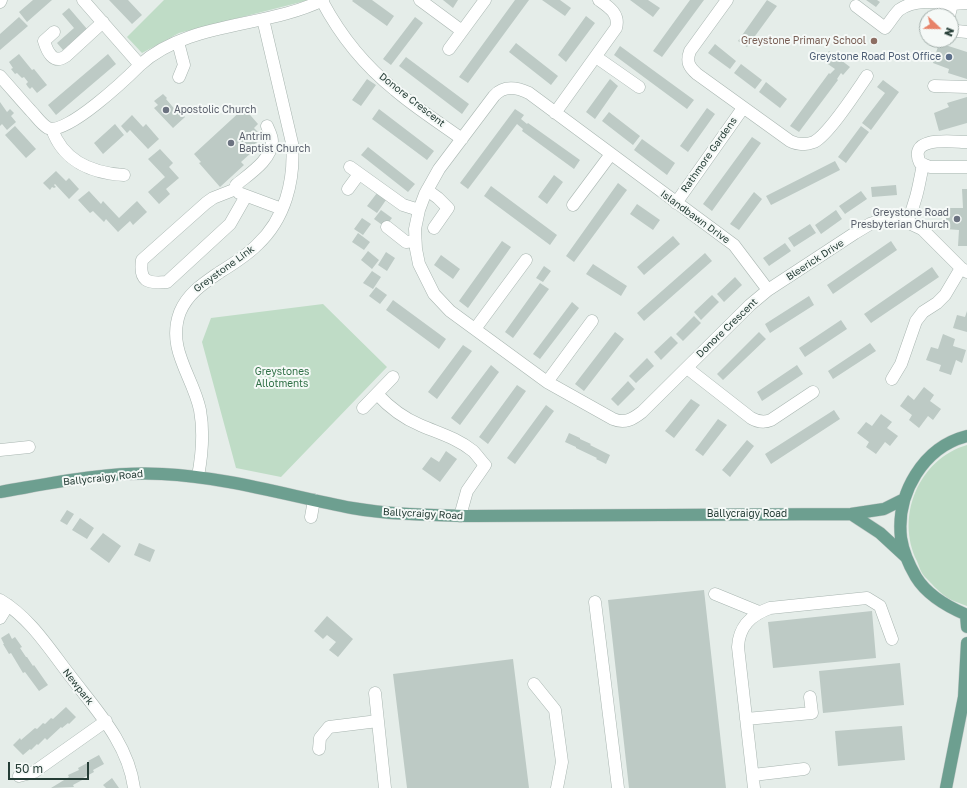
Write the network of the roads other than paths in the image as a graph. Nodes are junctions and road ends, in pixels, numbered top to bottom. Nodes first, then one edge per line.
1 (83, 0) edge
2 (322, 0) edge
3 (420, 0) edge
4 (486, 0) edge
5 (599, 0) edge
6 (727, 0) edge
7 (967, 3) edge
8 (856, 6) dead end
9 (945, 8) edge
10 (952, 8) edge
11 (264, 19) junction
12 (103, 22) junction
13 (462, 31) junction
14 (54, 32) dead end
15 (178, 42) junction
16 (449, 49) dead end
17 (596, 57) junction
18 (140, 65) junction
19 (0, 76) edge
20 (867, 76) dead end
21 (179, 77) dead end
22 (934, 86) dead end
23 (639, 87) dead end
24 (967, 87) edge
25 (529, 93) joint
26 (743, 108) junction
27 (555, 113) junction
28 (267, 126) dead end
29 (52, 129) junction
30 (462, 139) junction
31 (967, 142) edge
32 (611, 154) junction
33 (922, 164) junction
34 (967, 167) edge
35 (124, 176) dead end
36 (236, 189) junction
37 (348, 189) dead end
38 (427, 190) junction
39 (246, 196) junction
40 (676, 203) junction
41 (573, 205) dead end
42 (282, 209) junction
43 (419, 210) junction
44 (907, 222) junction
45 (387, 227) dead end
46 (434, 228) dead end
47 (415, 241) junction
48 (526, 260) dead end
49 (964, 270) edge
50 (768, 290) junction
51 (592, 321) dead end
52 (475, 329) junction
53 (687, 368) junction
54 (393, 378) dead end
55 (892, 379) dead end
56 (547, 382) junction
57 (813, 392) dead end
58 (377, 394) junction
59 (363, 408) dead end
60 (967, 436) edge
61 (29, 447) dead end
62 (0, 450) edge
63 (198, 476) junction
64 (0, 492) edge
65 (904, 499) junction
66 (314, 500) junction
67 (851, 514) junction
68 (460, 516) junction
69 (311, 517) dead end
70 (906, 557) junction
71 (715, 594) dead end
72 (4, 602) edge
73 (595, 602) dead end
74 (759, 612) junction
75 (967, 615) edge
76 (0, 618) edge
77 (967, 627) edge
78 (892, 639) dead end
79 (967, 643) edge
80 (534, 684) dead end
81 (965, 692) edge
82 (375, 693) dead end
83 (810, 696) dead end
84 (746, 719) junction
85 (106, 721) junction
86 (378, 721) junction
87 (319, 748) dead end
88 (804, 769) dead end
89 (753, 775) junction
90 (19, 776) dead end
91 (134, 788) edge
92 (385, 788) edge
93 (557, 788) edge
94 (618, 788) edge
95 (754, 788) edge
96 (946, 788) edge

1 - 12 street
2 - 11 street, Donore Crescent
2 - 30 street, Donore Crescent
3 - 13 street
4 - 13 street
5 - 17 street
6 - 26 street, Rathmore Gardens
7 - 10 street
8 - 9 street
11 - 15 street, Donore Crescent
11 - 42 street, Greystone Link
12 - 14 street
12 - 18 street
13 - 16 street
15 - 18 street, Donore Crescent
15 - 21 street
17 - 23 street
17 - 27 street
18 - 29 street, Donore Crescent
19 - 29 street
20 - 26 street, Rathmore Gardens
22 - 24 street
25 - 27 street, Islandbawn Drive
25 - 30 street, Donore Crescent
26 - 40 street, Rathmore Gardens
27 - 32 street, Islandbawn Drive
28 - 36 street
29 - 35 street
30 - 38 street, Donore Crescent
31 - 33 street
32 - 40 street, Islandbawn Drive
32 - 41 street
33 - 34 street
33 - 44 street
36 - 39 street
36 - 39 street
37 - 43 street
38 - 43 street, Donore Crescent
38 - 46 street
39 - 42 street
40 - 50 street, Islandbawn Drive
42 - 63 street, Greystone Link
43 - 47 street, Donore Crescent
44 - 49 street, Bleerick Drive
44 - 50 street, Bleerick Drive
45 - 47 street
47 - 52 street, Donore Crescent
48 - 52 street
49 - 55 street, Bleerick Drive
50 - 53 street, Donore Crescent
51 - 56 street
52 - 56 street, Donore Crescent
53 - 56 street, Donore Crescent
53 - 57 street
54 - 58 street
58 - 59 street
58 - 68 street
60 - 65 main road
61 - 62 street
63 - 64 main road, Ballycraigy Road
63 - 66 main road, Ballycraigy Road
65 - 67 main road, Ballycraigy Road
65 - 70 main road
66 - 68 main road, Ballycraigy Road
66 - 69 street
67 - 68 main road, Ballycraigy Road
67 - 70 main road
70 - 75 main road
71 - 74 street
72 - 76 street
72 - 85 street, Newpark
73 - 94 street
74 - 78 street
74 - 84 street
75 - 77 main road
79 - 81 main road
80 - 93 street
81 - 96 main road
82 - 86 street
83 - 84 street
84 - 89 street
85 - 90 street
85 - 91 street, Newpark
86 - 87 street
86 - 92 street
88 - 89 street
89 - 95 street

